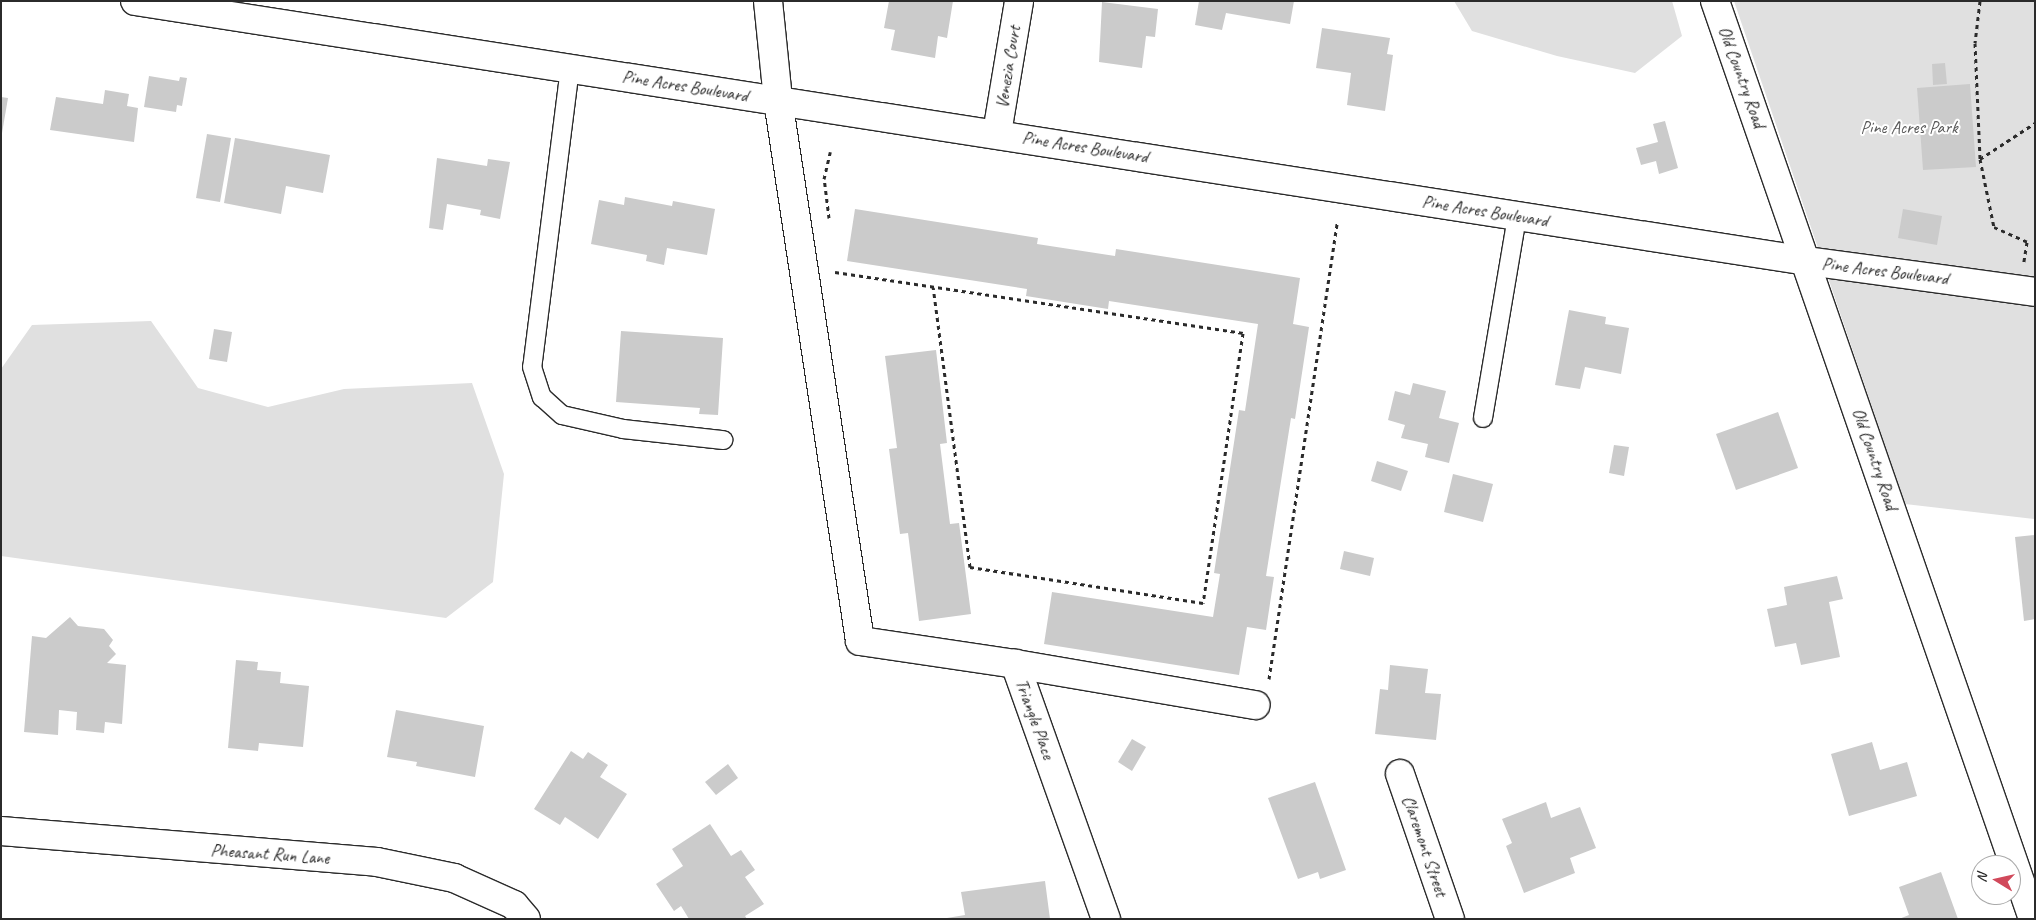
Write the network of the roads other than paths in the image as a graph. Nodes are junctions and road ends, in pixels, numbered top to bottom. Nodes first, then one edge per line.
1 (135, 1) edge
2 (768, 1) edge
3 (1019, 1) edge
4 (1715, 1) edge
5 (249, 10) edge
6 (570, 68) junction
7 (778, 100) junction
8 (997, 133) junction
9 (1517, 216) junction
10 (1807, 261) junction
11 (2035, 292) edge
12 (1483, 418) dead end
13 (723, 440) dead end
14 (1015, 664) junction
15 (1256, 705) dead end
16 (1400, 774) dead end
17 (1, 831) edge
18 (526, 919) edge
19 (1106, 919) edge
20 (1450, 919) edge
21 (2033, 919) edge

1 - 5 street, Pine Acres Boulevard
2 - 7 street
3 - 8 street, Venezia Court
4 - 10 street, Old Country Road
5 - 6 street, Pine Acres Boulevard
6 - 7 street, Pine Acres Boulevard
6 - 13 lane
7 - 8 street, Pine Acres Boulevard
7 - 14 street
8 - 9 street, Pine Acres Boulevard
9 - 10 street, Pine Acres Boulevard
9 - 12 lane
10 - 11 street, Pine Acres Boulevard
10 - 21 street, Old Country Road
14 - 15 street, Triangle Place
14 - 19 street, Triangle Place
16 - 20 street, Claremont Street
17 - 18 street, Pheasant Run Lane

